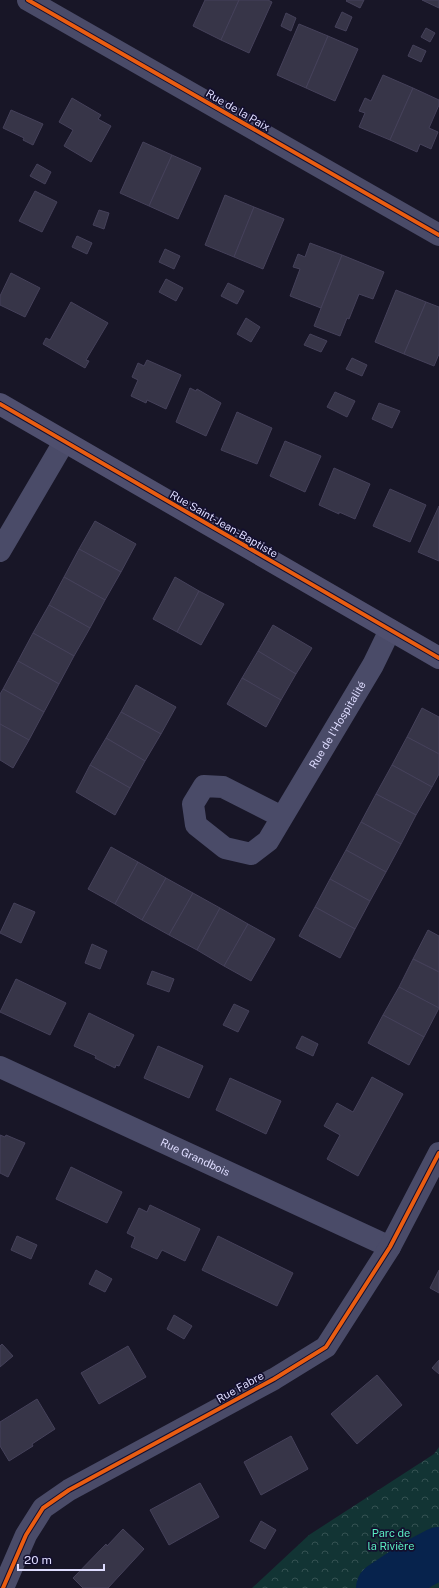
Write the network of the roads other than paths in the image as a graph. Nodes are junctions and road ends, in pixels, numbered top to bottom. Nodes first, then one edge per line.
1 (29, 0) edge
2 (439, 235) edge
3 (0, 404) edge
4 (64, 442) junction
5 (0, 551) edge
6 (390, 630) junction
7 (439, 658) edge
8 (282, 817) dead end
9 (0, 1067) edge
10 (439, 1153) edge
11 (390, 1247) junction
12 (3, 1588) edge

1 - 2 street, Rue de la Paix
3 - 4 street, Rue Saint-Jean-Baptiste
4 - 5 street
4 - 6 street, Rue Saint-Jean-Baptiste
6 - 7 street, Rue Saint-Jean-Baptiste
6 - 8 street, Rue de l'Hospitalité
9 - 11 street, Rue Grandbois
10 - 11 street, Rue Fabre
11 - 12 street, Rue Fabre

